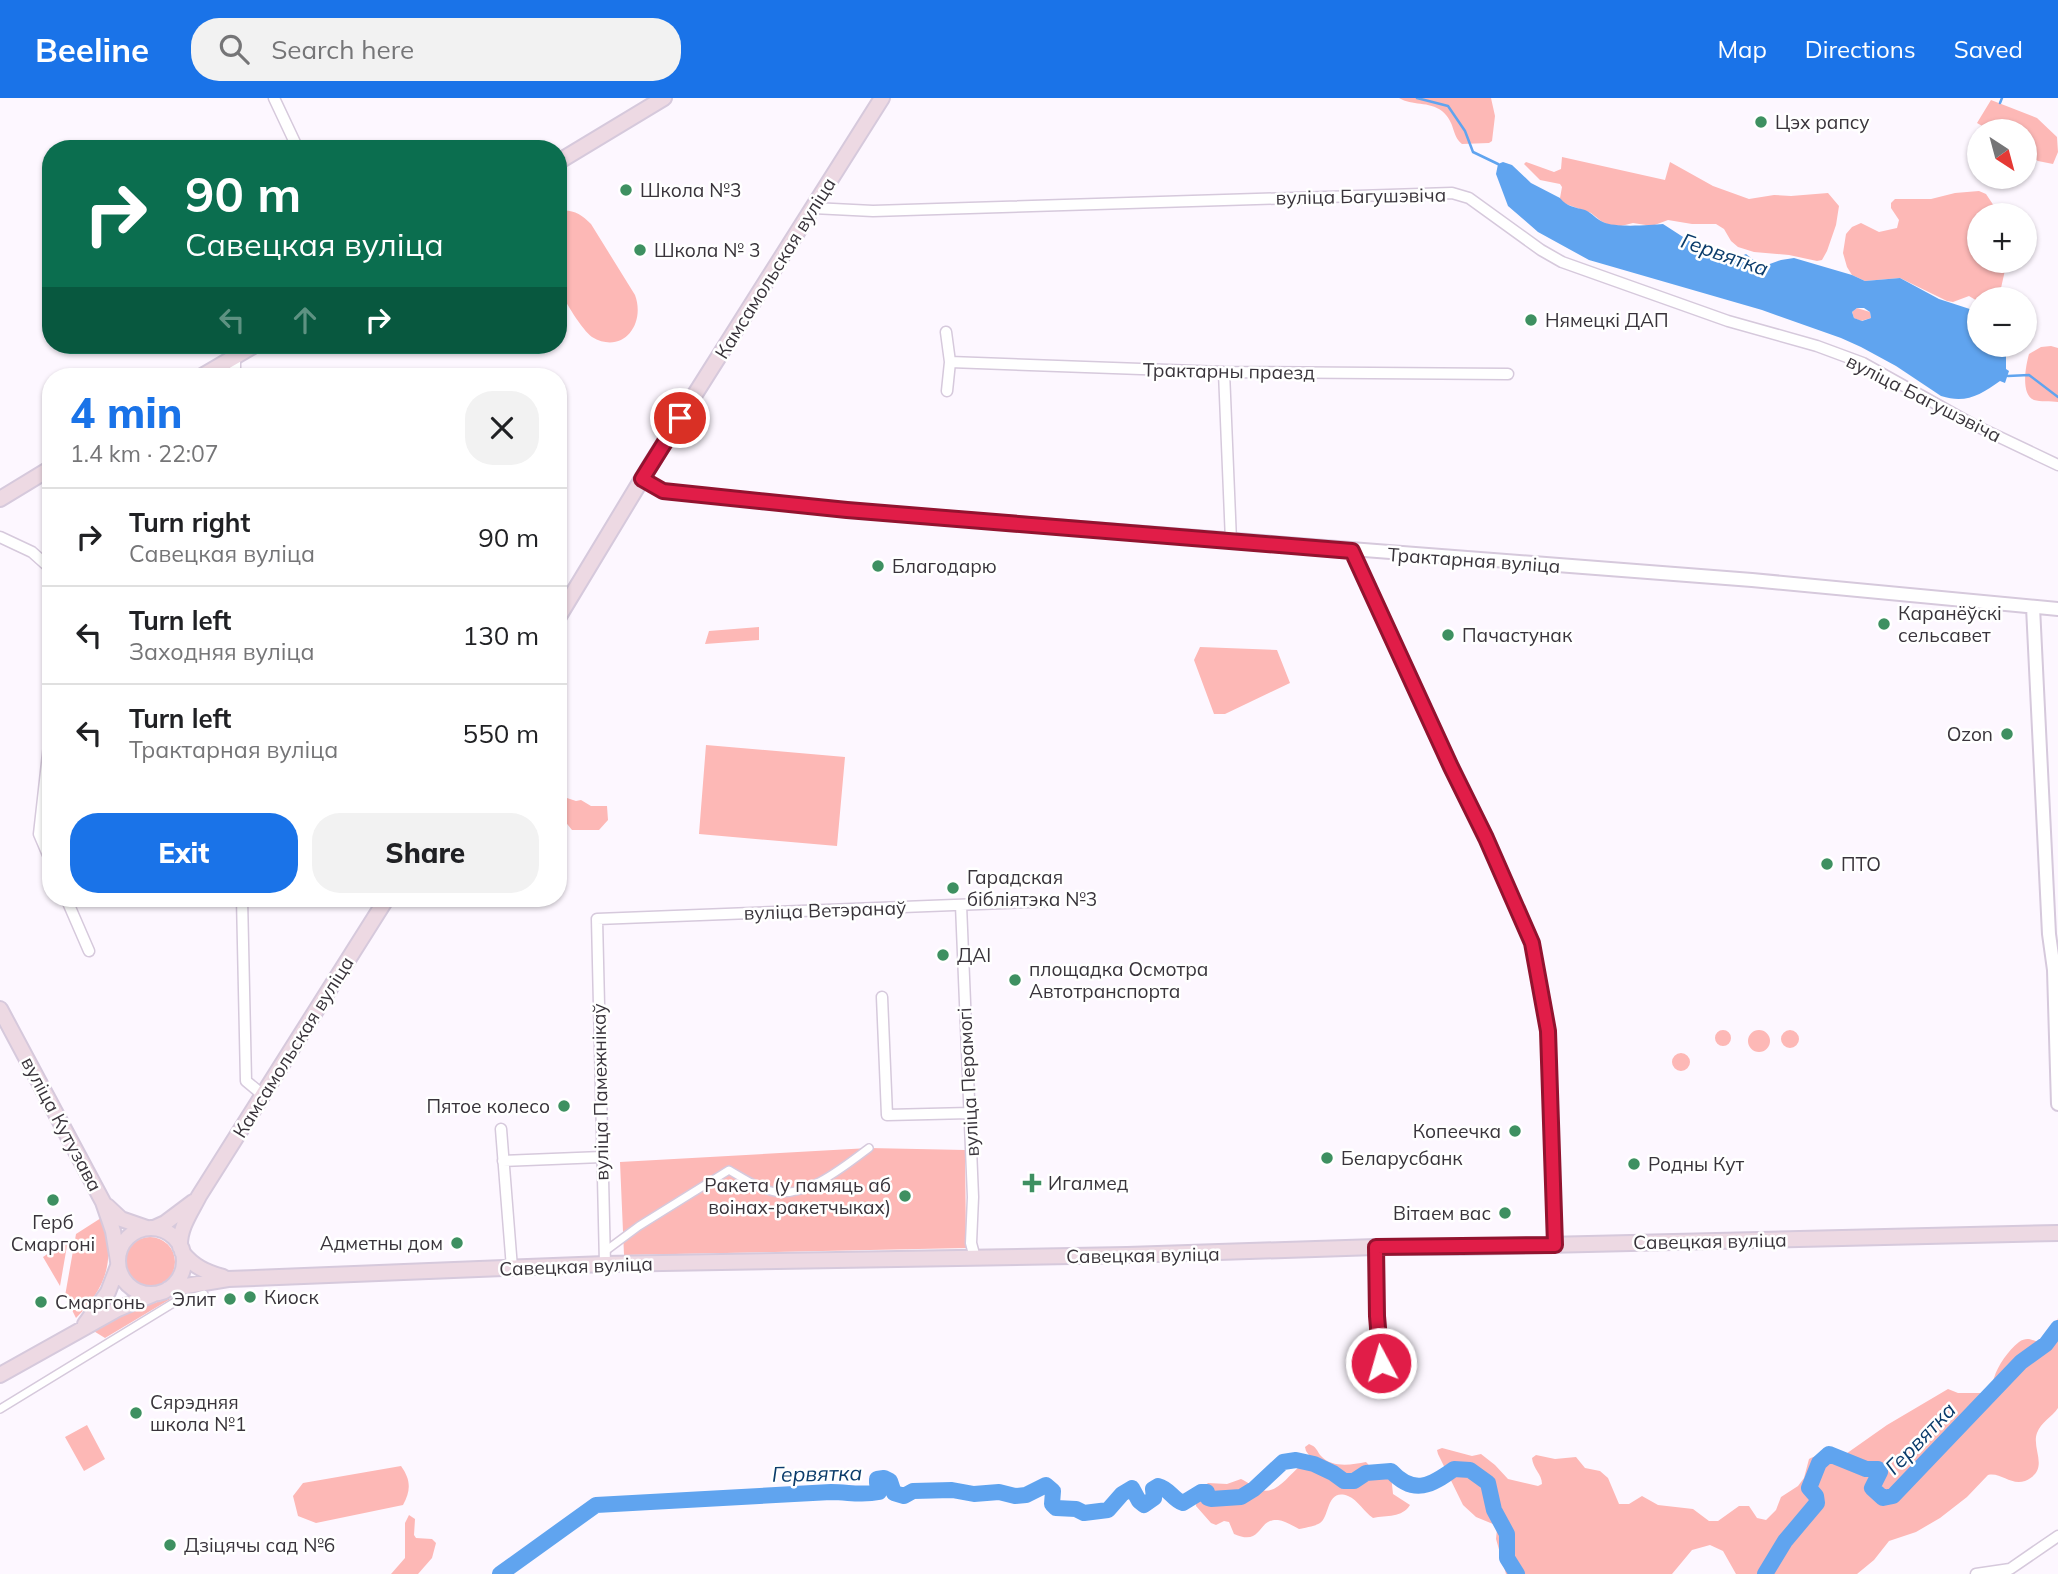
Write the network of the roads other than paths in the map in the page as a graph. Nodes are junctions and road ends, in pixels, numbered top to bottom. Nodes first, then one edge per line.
1 (274, 98) edge
2 (664, 98) edge
3 (882, 98) edge
4 (294, 140) edge
5 (567, 157) edge
6 (813, 208) junction
7 (946, 332) dead end
8 (240, 354) edge
9 (235, 357) junction
10 (950, 362) junction
11 (216, 368) edge
12 (235, 368) edge
13 (1224, 372) junction
14 (1507, 374) dead end
15 (947, 391) dead end
16 (2058, 465) edge
17 (42, 473) edge
18 (642, 479) junction
19 (0, 499) edge
20 (0, 537) edge
21 (1231, 541) junction
22 (1352, 551) junction
23 (42, 561) edge
24 (567, 603) edge
25 (2033, 607) junction
26 (2058, 609) edge
27 (42, 807) edge
28 (42, 841) edge
29 (1053, 901) dead end
30 (961, 905) junction
31 (70, 907) edge
32 (243, 907) edge
33 (381, 907) edge
34 (597, 919) joint
35 (89, 951) dead end
36 (882, 997) dead end
37 (0, 1009) edge
38 (263, 1095) junction
39 (2058, 1104) edge
40 (970, 1113) junction
41 (501, 1129) dead end
42 (869, 1148) dead end
43 (602, 1157) junction
44 (503, 1161) junction
45 (199, 1196) junction
46 (103, 1202) junction
47 (150, 1228) junction
48 (2058, 1233) edge
49 (1555, 1245) junction
50 (1376, 1247) junction
51 (181, 1250) junction
52 (604, 1258) junction
53 (975, 1258) junction
54 (118, 1264) junction
55 (512, 1268) junction
56 (228, 1279) junction
57 (161, 1292) junction
58 (204, 1294) dead end
59 (79, 1330) junction
60 (1381, 1363) dead end
61 (0, 1375) edge
62 (0, 1409) edge
63 (2058, 1536) edge
64 (1976, 1574) edge

1 - 4 street
2 - 5 main road
3 - 6 main road, Камсамольская вуліца
6 - 16 street, вуліца Багушэвіча
6 - 18 main road, Камсамольская вуліца
7 - 10 street
8 - 9 main road
9 - 11 main road
9 - 12 street
10 - 13 street, Трактарны праезд
10 - 15 street
13 - 14 street, Трактарны праезд
13 - 21 street
17 - 19 main road
18 - 21 street, Трактарная вуліца
18 - 24 main road, Камсамольская вуліца
20 - 23 street
21 - 22 street, Трактарная вуліца
22 - 25 street, Трактарная вуліца
22 - 49 street
25 - 26 street, Трактарная вуліца
25 - 39 street
27 - 28 street
29 - 30 street, вуліца Ветэранаў
30 - 34 street, вуліца Ветэранаў
30 - 40 street, вуліца Перамогі
31 - 35 street
32 - 38 street
33 - 38 main road, Камсамольская вуліца
34 - 43 street, вуліца Памежнікаў
36 - 40 street
37 - 46 main road, вуліца Кутузава
38 - 45 main road, Камсамольская вуліца
40 - 53 street, вуліца Перамогі
41 - 44 street
42 - 52 street
43 - 44 street
43 - 52 street, вуліца Памежнікаў
44 - 55 street
45 - 47 main road, Камсамольская вуліца
45 - 51 main road, Камсамольская вуліца
46 - 47 main road, вуліца Кутузава
46 - 54 main road, вуліца Кутузава
47 - 51 main road
47 - 54 main road
48 - 49 main road, Савецкая вуліца
49 - 50 main road, Савецкая вуліца
50 - 53 main road, Савецкая вуліца
50 - 60 street
51 - 56 main road, Савецкая вуліца
51 - 57 main road
52 - 53 main road, Савецкая вуліца
52 - 55 main road, Савецкая вуліца
54 - 57 main road
54 - 59 main road, Савецкая вуліца
55 - 56 main road, Савецкая вуліца
56 - 57 main road, Савецкая вуліца
57 - 59 main road, Савецкая вуліца
58 - 62 street
59 - 61 main road, Савецкая вуліца
63 - 64 street

